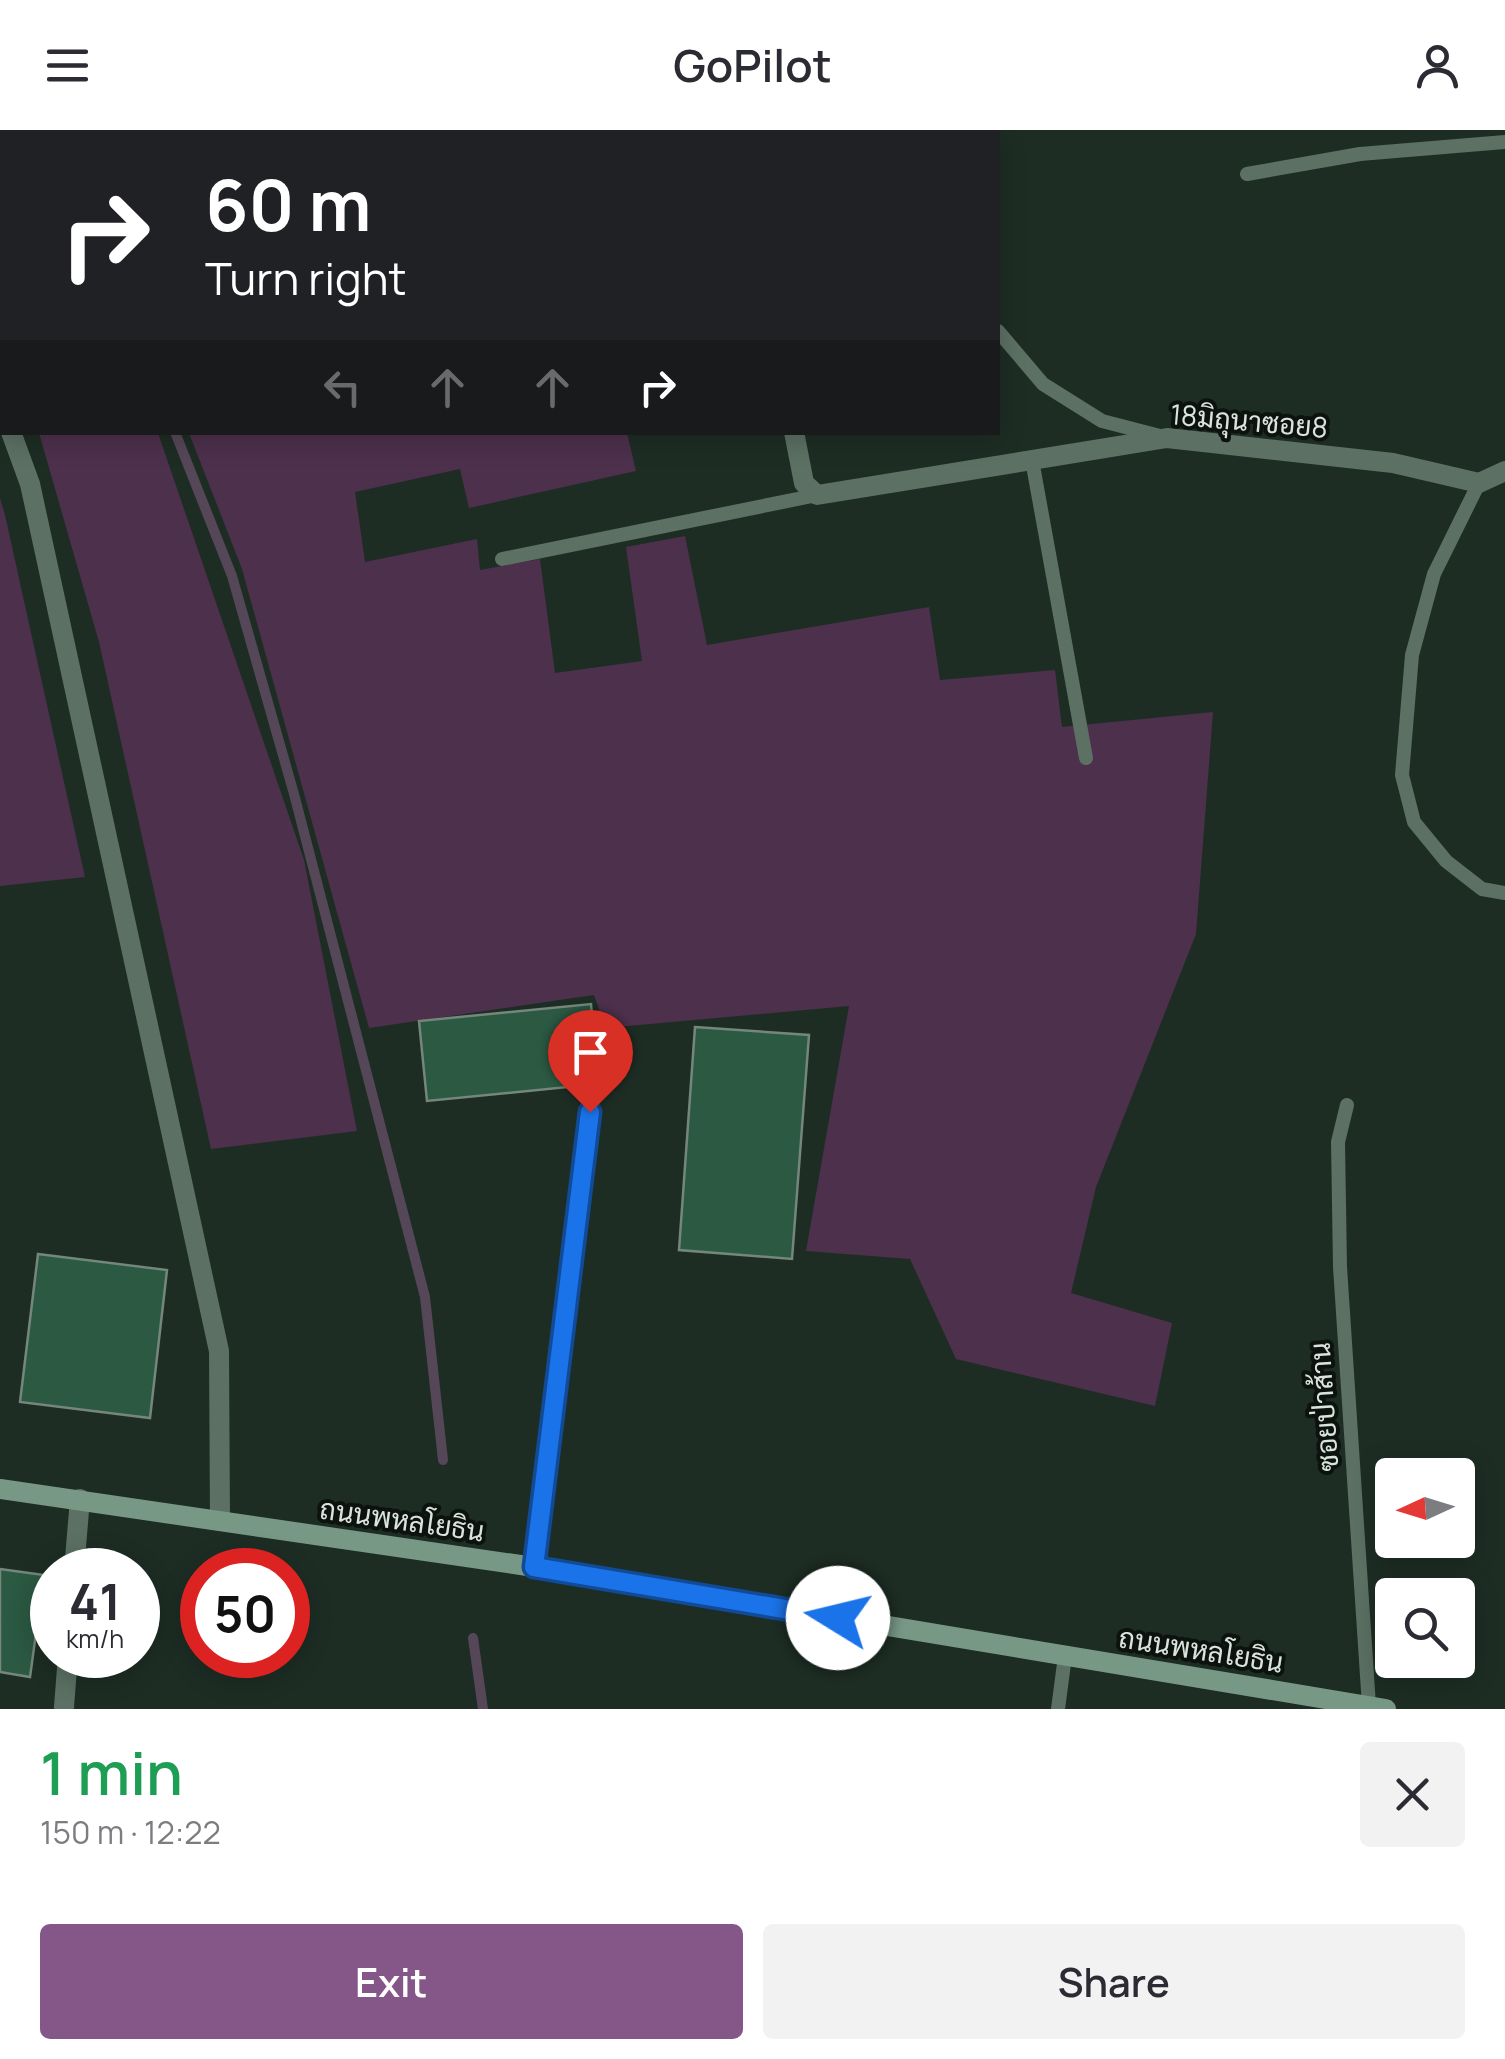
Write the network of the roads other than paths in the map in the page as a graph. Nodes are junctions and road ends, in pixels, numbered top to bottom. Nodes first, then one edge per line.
1 (1505, 142) edge
2 (1246, 174) dead end
3 (1000, 334) edge
4 (12, 435) edge
5 (795, 435) edge
6 (1168, 438) junction
7 (1032, 460) junction
8 (1505, 471) edge
9 (1480, 484) junction
10 (817, 495) junction
11 (502, 558) dead end
12 (1086, 758) dead end
13 (1505, 893) edge
14 (1347, 1105) dead end
15 (590, 1112) dead end
16 (0, 1489) edge
17 (80, 1499) junction
18 (220, 1521) junction
19 (76, 1548) edge
20 (534, 1567) junction
21 (1065, 1656) junction
22 (66, 1678) edge
23 (1327, 1704) edge
24 (64, 1707) edge
25 (1377, 1708) edge
26 (1058, 1709) edge

1 - 2 lane
3 - 6 lane
4 - 18 street
5 - 10 street
6 - 7 street, 18มิถุนาซอย8
6 - 9 street, 18มิถุนาซอย8
7 - 10 street, 18มิถุนาซอย8
7 - 12 lane
8 - 9 street
9 - 13 lane
10 - 11 lane
14 - 25 lane, ซอยป่าส้าน
15 - 20 lane
16 - 17 main road, ถนนพหลโยธิน
17 - 18 main road, ถนนพหลโยธิน
17 - 19 street
18 - 20 main road, ถนนพหลโยธิน
20 - 21 main road, ถนนพหลโยธิน
21 - 23 main road, ถนนพหลโยธิน
21 - 26 lane
22 - 24 street
23 - 25 main road, ถนนพหลโยธิน

